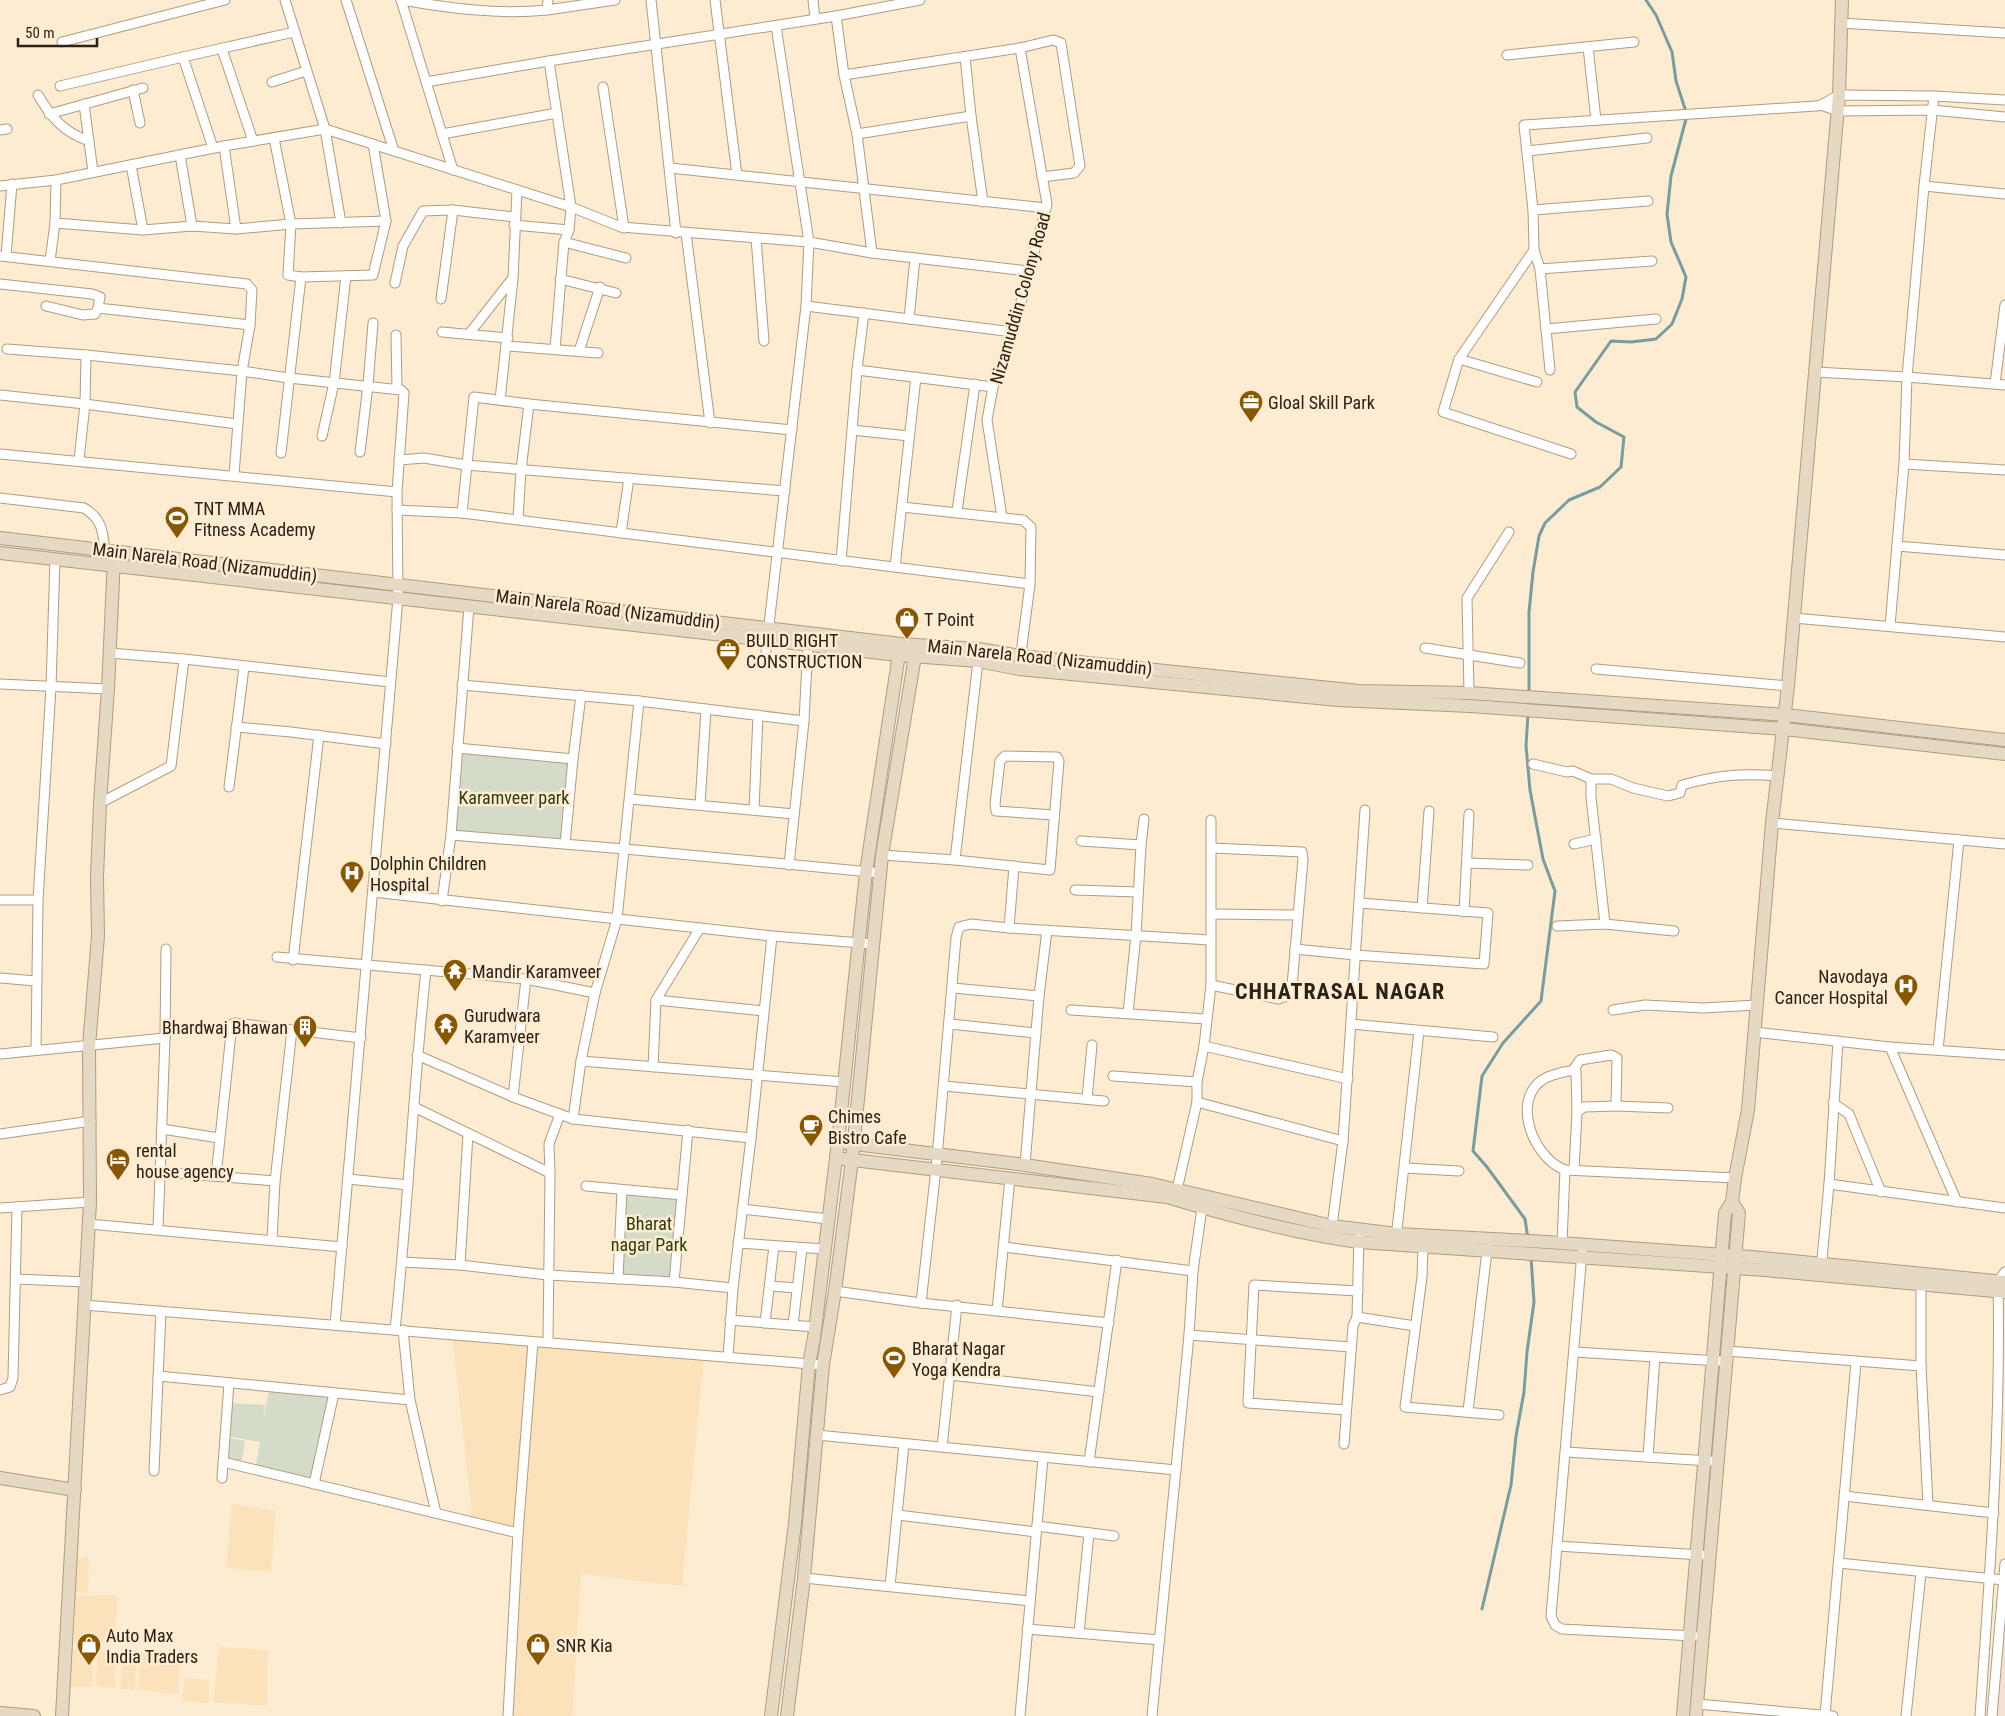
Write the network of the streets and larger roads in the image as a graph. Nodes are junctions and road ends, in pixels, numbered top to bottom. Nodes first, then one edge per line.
1 (225, 0) edge
2 (285, 0) edge
3 (346, 0) edge
4 (401, 0) edge
5 (548, 0) edge
6 (615, 0) edge
7 (651, 0) edge
8 (715, 0) edge
9 (812, 0) edge
10 (920, 0) edge
11 (1842, 0) edge
12 (885, 3) edge
13 (547, 10) junction
14 (836, 16) junction
15 (815, 19) junction
16 (1840, 23) junction
17 (776, 26) junction
18 (294, 32) junction
19 (2005, 33) edge
20 (719, 35) junction
21 (62, 42) dead end
22 (1634, 42) dead end
23 (656, 44) junction
24 (1588, 47) junction
25 (1020, 48) junction
26 (222, 49) junction
27 (1507, 55) dead end
28 (183, 57) junction
29 (965, 57) junction
30 (549, 60) junction
31 (306, 71) junction
32 (844, 75) junction
33 (272, 82) dead end
34 (426, 82) junction
35 (60, 86) dead end
36 (603, 87) dead end
37 (143, 88) dead end
38 (133, 90) junction
39 (38, 95) dead end
40 (1839, 95) junction
41 (1934, 96) junction
42 (2005, 100) edge
43 (84, 104) junction
44 (1821, 106) junction
45 (1932, 110) junction
46 (1838, 111) junction
47 (49, 114) junction
48 (557, 114) junction
49 (971, 116) junction
50 (2005, 117) edge
51 (1596, 120) junction
52 (140, 122) dead end
53 (325, 129) junction
54 (442, 134) junction
55 (857, 134) junction
56 (274, 138) junction
57 (1647, 138) dead end
58 (89, 141) junction
59 (254, 141) junction
60 (373, 144) junction
61 (224, 146) junction
62 (213, 148) junction
63 (394, 151) junction
64 (1527, 151) junction
65 (180, 155) junction
66 (131, 165) junction
67 (670, 168) junction
68 (453, 170) junction
69 (94, 172) junction
70 (737, 175) junction
71 (1042, 177) junction
72 (56, 180) junction
73 (799, 181) junction
74 (12, 184) junction
75 (0, 186) edge
76 (1924, 186) junction
77 (863, 187) junction
78 (517, 190) junction
79 (2005, 194) edge
80 (1648, 201) dead end
81 (983, 202) junction
82 (571, 208) junction
83 (1046, 208) junction
84 (453, 210) junction
85 (1533, 210) junction
86 (386, 221) junction
87 (514, 221) junction
88 (55, 223) junction
89 (291, 224) junction
90 (341, 224) junction
91 (192, 226) junction
92 (624, 228) junction
93 (236, 229) junction
94 (143, 230) junction
95 (569, 230) junction
96 (681, 233) junction
97 (756, 238) junction
98 (564, 242) junction
99 (809, 242) junction
100 (1534, 250) junction
101 (872, 253) junction
102 (3, 256) edge
103 (626, 258) dead end
104 (914, 258) junction
105 (50, 261) junction
106 (1652, 261) dead end
107 (1540, 269) junction
108 (1028, 270) junction
109 (346, 276) junction
110 (301, 277) junction
111 (513, 279) junction
112 (560, 279) junction
113 (395, 283) dead end
114 (0, 284) edge
115 (600, 287) junction
116 (616, 293) dead end
117 (441, 298) dead end
118 (2005, 305) edge
119 (46, 306) dead end
120 (806, 306) junction
121 (98, 308) junction
122 (864, 313) junction
123 (910, 319) junction
124 (1656, 319) dead end
125 (373, 323) dead end
126 (250, 325) junction
127 (1546, 329) junction
128 (442, 332) dead end
129 (1014, 332) junction
130 (469, 334) junction
131 (396, 335) dead end
132 (764, 340) dead end
133 (507, 342) junction
134 (7, 349) dead end
135 (554, 349) junction
136 (579, 351) junction
137 (598, 353) dead end
138 (86, 355) junction
139 (1459, 358) junction
140 (857, 370) junction
141 (1550, 370) dead end
142 (242, 371) junction
143 (1815, 372) junction
144 (916, 377) junction
145 (1907, 377) junction
146 (289, 378) junction
147 (1537, 382) dead end
148 (334, 383) junction
149 (975, 384) junction
150 (1995, 384) junction
151 (368, 385) junction
152 (2005, 385) edge
153 (993, 387) junction
154 (397, 389) junction
155 (0, 395) edge
156 (500, 400) junction
157 (85, 404) junction
158 (529, 404) junction
159 (710, 423) junction
160 (237, 424) junction
161 (792, 430) junction
162 (852, 430) junction
163 (322, 436) dead end
164 (909, 436) junction
165 (360, 452) dead end
166 (281, 453) dead end
167 (0, 454) edge
168 (1571, 454) dead end
169 (80, 460) junction
170 (399, 460) junction
171 (1904, 464) junction
172 (466, 465) junction
173 (521, 470) junction
174 (2005, 470) edge
175 (234, 475) junction
176 (629, 478) junction
177 (785, 490) junction
178 (397, 492) junction
179 (0, 498) edge
180 (902, 507) junction
181 (397, 510) junction
182 (957, 512) junction
183 (462, 513) junction
184 (1002, 518) junction
185 (518, 519) junction
186 (1509, 532) dead end
187 (621, 533) junction
188 (0, 538) edge
189 (1897, 546) junction
190 (110, 551) junction
191 (0, 552) edge
192 (777, 553) junction
193 (2005, 555) edge
194 (55, 559) junction
195 (841, 561) junction
196 (114, 566) junction
197 (895, 567) junction
198 (398, 584) junction
199 (1030, 584) junction
200 (398, 598) junction
201 (469, 606) junction
202 (1794, 618) junction
203 (1890, 626) junction
204 (2005, 637) edge
205 (767, 639) junction
206 (808, 644) junction
207 (1425, 648) dead end
208 (899, 649) junction
209 (915, 651) junction
210 (108, 653) junction
211 (1468, 655) junction
212 (184, 658) junction
213 (978, 661) junction
214 (1020, 662) junction
215 (1520, 663) dead end
216 (244, 666) junction
217 (1596, 669) dead end
218 (390, 682) junction
219 (0, 684) edge
220 (462, 685) junction
221 (51, 686) junction
222 (1788, 686) junction
223 (108, 689) junction
224 (1469, 693) junction
225 (581, 695) junction
226 (640, 701) junction
227 (706, 709) junction
228 (758, 715) junction
229 (1786, 715) junction
230 (804, 721) junction
231 (236, 727) junction
232 (1784, 729) junction
233 (319, 735) junction
234 (2005, 740) edge
235 (386, 744) junction
236 (457, 748) junction
237 (2005, 754) edge
238 (573, 759) junction
239 (1533, 764) dead end
240 (1778, 776) junction
241 (1591, 779) junction
242 (230, 786) dead end
243 (630, 799) junction
244 (100, 803) junction
245 (700, 805) junction
246 (754, 810) junction
247 (1365, 810) dead end
248 (1429, 811) dead end
249 (794, 814) junction
250 (1469, 814) dead end
251 (1054, 815) junction
252 (1144, 819) dead end
253 (1211, 820) dead end
254 (1772, 823) junction
255 (451, 835) junction
256 (1596, 839) junction
257 (1960, 840) junction
258 (1081, 841) dead end
259 (565, 844) junction
260 (1574, 844) dead end
261 (2005, 844) edge
262 (1141, 845) junction
263 (1212, 848) junction
264 (625, 849) junction
265 (882, 855) junction
266 (956, 860) junction
267 (1467, 863) junction
268 (789, 865) junction
269 (1528, 865) dead end
270 (1014, 866) junction
271 (866, 872) junction
272 (881, 873) junction
273 (1075, 890) dead end
274 (373, 892) junction
275 (1138, 892) junction
276 (0, 900) edge
277 (38, 900) junction
278 (442, 901) junction
279 (1360, 903) junction
280 (1422, 908) junction
281 (1464, 912) junction
282 (1211, 914) junction
283 (1297, 915) junction
284 (618, 919) junction
285 (1605, 924) junction
286 (1558, 926) dead end
287 (700, 928) junction
288 (1009, 928) junction
289 (1047, 930) junction
290 (1674, 931) dead end
291 (1136, 935) junction
292 (772, 936) junction
293 (1210, 940) junction
294 (858, 943) junction
295 (874, 944) junction
296 (166, 949) dead end
297 (1295, 949) junction
298 (1355, 955) junction
299 (278, 958) dead end
300 (293, 960) junction
301 (368, 966) junction
302 (426, 970) junction
303 (0, 978) edge
304 (526, 979) junction
305 (36, 981) junction
306 (1211, 985) junction
307 (953, 988) junction
308 (595, 993) junction
309 (1039, 996) junction
310 (656, 1000) junction
311 (1757, 1005) junction
312 (1071, 1010) dead end
313 (1613, 1010) dead end
314 (764, 1011) junction
315 (1128, 1013) junction
316 (1206, 1019) junction
317 (950, 1024) junction
318 (1351, 1024) junction
319 (292, 1030) junction
320 (1418, 1031) junction
321 (1754, 1032) junction
322 (1036, 1033) junction
323 (1493, 1037) dead end
324 (165, 1038) junction
325 (361, 1038) junction
326 (1838, 1041) junction
327 (1092, 1045) dead end
328 (89, 1046) junction
329 (1204, 1046) junction
330 (1890, 1047) junction
331 (36, 1050) junction
332 (1938, 1050) junction
333 (0, 1054) edge
334 (417, 1055) junction
335 (2005, 1055) edge
336 (581, 1061) junction
337 (653, 1067) junction
338 (1574, 1070) junction
339 (758, 1075) junction
340 (1114, 1076) dead end
341 (1348, 1079) junction
342 (844, 1082) junction
343 (1197, 1082) junction
344 (944, 1086) junction
345 (1032, 1094) junction
346 (513, 1097) junction
347 (1087, 1099) junction
348 (1104, 1100) dead end
349 (1197, 1102) junction
350 (1833, 1103) junction
351 (1616, 1106) junction
352 (414, 1107) junction
353 (1668, 1108) dead end
354 (1577, 1112) junction
355 (560, 1114) junction
356 (573, 1119) junction
357 (91, 1121) junction
358 (162, 1129) junction
359 (688, 1130) junction
360 (0, 1134) edge
361 (468, 1134) junction
362 (219, 1138) junction
363 (751, 1138) junction
364 (1343, 1141) junction
365 (838, 1142) junction
366 (853, 1143) junction
367 (937, 1153) junction
368 (836, 1158) junction
369 (852, 1160) junction
370 (1025, 1165) junction
371 (1405, 1168) junction
372 (936, 1169) junction
373 (1570, 1170) junction
374 (1459, 1171) dead end
375 (161, 1172) junction
376 (550, 1173) junction
377 (216, 1176) junction
378 (1010, 1178) junction
379 (1735, 1178) junction
380 (348, 1179) junction
381 (275, 1180) junction
382 (1829, 1184) junction
383 (408, 1185) junction
384 (586, 1186) dead end
385 (622, 1190) junction
386 (1881, 1192) junction
387 (1176, 1194) junction
388 (682, 1195) junction
389 (1203, 1201) junction
390 (90, 1202) junction
391 (1732, 1202) junction
392 (1957, 1202) junction
393 (17, 1207) junction
394 (0, 1208) edge
395 (2005, 1208) edge
396 (742, 1209) junction
397 (828, 1219) junction
398 (89, 1224) junction
399 (1332, 1226) junction
400 (158, 1229) junction
401 (1359, 1236) junction
402 (272, 1240) junction
403 (1396, 1240) junction
404 (738, 1243) junction
405 (1562, 1243) junction
406 (774, 1246) junction
407 (342, 1247) junction
408 (1004, 1247) junction
409 (802, 1248) junction
410 (1423, 1248) junction
411 (825, 1249) junction
412 (1487, 1251) junction
413 (1582, 1251) junction
414 (1117, 1260) junction
415 (1721, 1261) junction
416 (402, 1262) junction
417 (1735, 1262) junction
418 (460, 1265) junction
419 (1820, 1270) junction
420 (1193, 1271) junction
421 (548, 1276) junction
422 (618, 1279) junction
423 (1921, 1279) junction
424 (16, 1280) junction
425 (86, 1282) junction
426 (674, 1282) junction
427 (2002, 1284) edge
428 (770, 1286) junction
429 (732, 1288) junction
430 (797, 1288) junction
431 (835, 1291) junction
432 (1358, 1291) junction
433 (921, 1303) junction
434 (84, 1305) junction
435 (958, 1305) junction
436 (161, 1311) junction
437 (997, 1311) junction
438 (1357, 1317) junction
439 (730, 1320) junction
440 (1109, 1322) junction
441 (766, 1323) junction
442 (336, 1325) junction
443 (793, 1325) junction
444 (1415, 1326) junction
445 (815, 1327) junction
446 (399, 1330) junction
447 (1189, 1335) junction
448 (1253, 1340) junction
449 (548, 1341) junction
450 (533, 1342) junction
451 (1351, 1347) junction
452 (1575, 1352) junction
453 (728, 1357) junction
454 (1655, 1357) junction
455 (1727, 1357) junction
456 (1713, 1361) junction
457 (1856, 1362) junction
458 (809, 1364) junction
459 (823, 1365) junction
460 (1921, 1366) junction
461 (950, 1375) junction
462 (158, 1376) junction
463 (229, 1383) junction
464 (0, 1390) edge
465 (334, 1392) junction
466 (1099, 1392) junction
467 (410, 1400) junction
468 (1346, 1410) junction
469 (1468, 1412) junction
470 (1499, 1415) dead end
471 (817, 1435) junction
472 (904, 1444) junction
473 (1344, 1444) dead end
474 (942, 1448) junction
475 (1566, 1452) junction
476 (1648, 1457) junction
477 (1042, 1458) junction
478 (1704, 1461) junction
479 (223, 1462) junction
480 (1090, 1462) junction
481 (1718, 1462) junction
482 (1176, 1470) junction
483 (154, 1471) dead end
484 (0, 1478) edge
485 (222, 1478) dead end
486 (314, 1484) junction
487 (74, 1490) junction
488 (1844, 1496) junction
489 (1928, 1506) junction
490 (436, 1513) junction
491 (1994, 1513) junction
492 (898, 1514) junction
493 (1036, 1529) junction
494 (518, 1533) junction
495 (1090, 1533) junction
496 (1114, 1536) dead end
497 (1557, 1546) junction
498 (1697, 1554) junction
499 (1710, 1555) junction
500 (1839, 1563) junction
501 (2005, 1564) edge
502 (1920, 1573) junction
503 (804, 1578) junction
504 (1990, 1578) junction
505 (2004, 1580) junction
506 (890, 1586) junction
507 (1030, 1601) junction
508 (1027, 1630) junction
509 (1079, 1633) junction
510 (1696, 1636) junction
511 (1160, 1640) junction
512 (1696, 1710) edge
513 (0, 1713) edge
514 (34, 1716) edge
515 (62, 1716) edge
516 (508, 1716) edge
517 (771, 1716) edge
518 (787, 1716) edge
519 (1020, 1716) edge
520 (1152, 1716) edge
521 (1683, 1716) edge
522 (1829, 1716) edge
523 (1906, 1716) edge
524 (1980, 1716) edge
525 (1992, 1716) edge

1 - 21 street
2 - 18 street
3 - 63 street
4 - 13 street
4 - 34 street
5 - 13 street
6 - 13 street
7 - 23 street
8 - 20 street
9 - 15 street
10 - 12 street
11 - 16 street
12 - 14 street
14 - 15 street
14 - 32 street
15 - 17 street
16 - 19 street
16 - 40 street
17 - 20 street
17 - 73 street
18 - 26 street
18 - 31 street
20 - 23 street
20 - 70 street
22 - 24 street
23 - 30 street
23 - 67 street
24 - 27 street
24 - 51 street
25 - 29 street
25 - 71 street, Nizamuddin Colony Road
25 - 71 street
26 - 28 street
26 - 59 street
28 - 35 street
28 - 62 street
29 - 32 street
29 - 49 street
30 - 34 street
30 - 48 street
31 - 33 street
31 - 53 street
32 - 55 street
34 - 54 street
36 - 92 street
37 - 38 street
38 - 43 street
38 - 52 street
39 - 47 street
40 - 41 street
40 - 44 street
40 - 46 street
41 - 42 street
41 - 45 street
43 - 47 street
43 - 58 street
44 - 46 street
44 - 51 street
45 - 46 street
45 - 50 street
45 - 76 street
46 - 143 street
47 - 58 street
48 - 54 street
48 - 82 street
49 - 55 street
49 - 81 street
51 - 64 street
53 - 56 street
53 - 60 street
53 - 90 street
54 - 68 street
55 - 77 street
56 - 59 street
56 - 89 street
57 - 64 street
58 - 69 street
59 - 61 street
60 - 63 street
60 - 86 street
61 - 62 street
61 - 93 street
62 - 65 street
63 - 68 street
64 - 85 street
65 - 66 street
65 - 91 street
66 - 69 street
66 - 94 street
67 - 70 street
67 - 96 street
68 - 78 street
69 - 72 street
70 - 73 street
71 - 83 street, Nizamuddin Colony Road
72 - 74 street
72 - 88 street
73 - 77 street
73 - 99 street
74 - 75 street
74 - 102 street
76 - 79 street
76 - 145 street
77 - 81 street
77 - 101 street
78 - 82 street
78 - 87 street
80 - 85 street
81 - 83 street
82 - 92 street
82 - 95 street
83 - 108 street, Nizamuddin Colony Road
84 - 87 street
84 - 113 street
84 - 117 street
85 - 100 street
86 - 90 street
86 - 109 street
87 - 95 street
87 - 111 street
88 - 94 street
88 - 105 street
89 - 90 street
89 - 93 street
89 - 110 street
91 - 93 street
91 - 94 street
92 - 96 street
95 - 98 street
96 - 97 street
96 - 159 street
97 - 99 street
97 - 132 street
98 - 103 street
98 - 112 street
99 - 101 street
99 - 120 street
100 - 107 street
100 - 139 street
101 - 104 street
102 - 105 street
104 - 108 street
104 - 123 street
105 - 126 street
106 - 107 street
107 - 127 street
108 - 129 street, Nizamuddin Colony Road
109 - 110 street
109 - 148 street
110 - 146 street
111 - 130 street
111 - 133 street
112 - 115 street
112 - 135 street
114 - 121 street
115 - 116 street
115 - 136 street
118 - 150 street
119 - 121 street
120 - 122 street
120 - 161 street
121 - 126 street
122 - 123 street
122 - 140 street
123 - 129 street
124 - 127 street
125 - 151 street
126 - 142 street
127 - 141 street
128 - 130 street
129 - 153 street, Nizamuddin Colony Road
130 - 133 street
131 - 154 street
133 - 135 street
133 - 156 street
134 - 138 street
135 - 136 street
136 - 137 street
138 - 142 street
138 - 157 street
139 - 147 street
139 - 168 street
140 - 144 street
140 - 162 street
142 - 146 street
142 - 160 street
143 - 145 street
143 - 202 street
144 - 149 street
144 - 164 street
145 - 150 street
145 - 171 street
146 - 148 street
146 - 166 street
148 - 151 street
148 - 163 street
149 - 153 street
149 - 182 street, Nizamuddin Colony Road
150 - 152 street
151 - 154 street
151 - 165 street
153 - 184 street, Nizamuddin Colony Road
154 - 170 street
155 - 157 street
156 - 158 street
156 - 172 street
157 - 160 street
157 - 169 street
158 - 159 street
158 - 173 street
159 - 161 street
160 - 175 street
161 - 177 street
162 - 164 street
162 - 195 street
164 - 180 street
167 - 169 street
169 - 175 street
170 - 172 street
170 - 178 street
171 - 174 street
171 - 189 street
172 - 173 street
172 - 183 street
173 - 176 street
173 - 185 street
175 - 178 street
176 - 177 street
176 - 187 street
177 - 192 street
178 - 181 street
179 - 190 street
180 - 182 street
180 - 197 street
181 - 183 street
181 - 198 street
182 - 184 street
183 - 185 street
184 - 199 street
185 - 187 street
186 - 211 street
187 - 192 street
188 - 190 street, Main Narela Road (Nizamuddin)
189 - 193 street
189 - 203 street
190 - 196 street
190 - 198 street, Main Narela Road (Nizamuddin)
191 - 194 street, Main Narela Road (Nizamuddin)
192 - 195 street
192 - 205 street
194 - 196 street, Main Narela Road (Nizamuddin)
194 - 221 street
195 - 197 street
196 - 200 street, Main Narela Road (Nizamuddin)
196 - 210 street
197 - 199 street
198 - 200 street
198 - 205 street, Main Narela Road (Nizamuddin)
199 - 214 street
200 - 201 street, Main Narela Road (Nizamuddin)
200 - 218 street
201 - 205 street, Main Narela Road (Nizamuddin)
201 - 220 street
202 - 203 street
202 - 222 street
203 - 204 street
205 - 206 street, Main Narela Road (Nizamuddin)
205 - 208 street, Main Narela Road (Nizamuddin)
206 - 208 street, Main Narela Road (Nizamuddin)
206 - 230 street
207 - 211 street
208 - 209 street, Main Narela Road (Nizamuddin)
208 - 271 street
209 - 213 street, Main Narela Road (Nizamuddin)
209 - 214 street, Main Narela Road (Nizamuddin)
209 - 265 street
210 - 212 street
210 - 223 street
211 - 215 street
211 - 224 street
212 - 216 street
212 - 244 street
213 - 214 street, Main Narela Road (Nizamuddin)
213 - 266 street
214 - 224 street, Main Narela Road (Nizamuddin)
214 - 232 street, Main Narela Road (Nizamuddin)
216 - 218 street
216 - 231 street
217 - 222 street
218 - 235 street
219 - 221 street
220 - 225 street
220 - 236 street
221 - 223 street
221 - 277 street
222 - 229 street
223 - 244 street
224 - 229 street, Main Narela Road (Nizamuddin)
225 - 226 street
225 - 238 street
226 - 227 street
226 - 243 street
227 - 228 street
227 - 245 street
228 - 230 street
228 - 246 street
229 - 232 street
229 - 234 street, Main Narela Road (Nizamuddin)
230 - 249 street
231 - 233 street
231 - 242 street
232 - 237 street, Main Narela Road (Nizamuddin)
232 - 240 street
233 - 235 street
233 - 300 street
235 - 274 street
236 - 238 street
236 - 255 street
238 - 259 street
239 - 241 street
240 - 241 street
240 - 254 street
241 - 256 street
243 - 245 street
243 - 264 street
244 - 328 street
245 - 246 street
246 - 249 street
247 - 279 street
248 - 280 street
249 - 268 street
250 - 267 street
251 - 251 street
251 - 270 street
252 - 262 street
253 - 263 street
254 - 257 street
254 - 311 street
255 - 259 street
255 - 278 street
256 - 260 street
256 - 285 street
257 - 261 street
257 - 332 street
258 - 262 street
259 - 264 street
262 - 275 street
263 - 282 street
263 - 283 street
264 - 268 street
264 - 284 street
265 - 266 street
265 - 272 street
266 - 270 street
267 - 269 street
267 - 281 street
268 - 271 street
270 - 288 street
271 - 272 street
271 - 294 street
272 - 295 street
273 - 275 street
274 - 278 street
274 - 301 street
275 - 291 street
276 - 277 street
277 - 305 street
278 - 284 street
279 - 280 street
279 - 298 street
280 - 281 street
281 - 298 street
282 - 283 street
282 - 293 street
283 - 297 street
284 - 287 street
284 - 308 street
285 - 286 street
285 - 290 street
287 - 292 street
287 - 310 street
288 - 289 street
288 - 307 street
289 - 291 street
289 - 309 street
291 - 293 street
291 - 315 street
292 - 294 street
292 - 314 street
293 - 306 street
294 - 295 street
294 - 342 street
295 - 366 street
296 - 324 street
297 - 298 street
297 - 306 street
298 - 318 street
299 - 300 street
300 - 301 street
301 - 302 street
301 - 325 street
302 - 304 street
302 - 334 street
303 - 305 street
304 - 308 street
304 - 346 street
305 - 331 street
306 - 316 street
307 - 309 street
307 - 317 street
308 - 336 street
309 - 322 street
310 - 314 street
310 - 337 street
311 - 313 street
311 - 321 street
312 - 315 street
314 - 339 street
315 - 316 street
316 - 329 street
317 - 322 street
317 - 344 street
318 - 320 street
318 - 341 street
319 - 325 street
319 - 362 street
319 - 381 street
320 - 323 street
320 - 371 street
321 - 326 street
321 - 379 street
322 - 345 street
324 - 328 street
324 - 358 street
325 - 380 street
326 - 330 street
326 - 350 street
327 - 347 street
328 - 331 street
328 - 357 street
329 - 341 street
329 - 343 street
330 - 332 street
330 - 392 street
331 - 333 street
332 - 335 street
334 - 346 street
334 - 352 street
336 - 337 street
336 - 356 street
337 - 339 street
338 - 351 street
338 - 354 street
338 - 373 street
339 - 342 street
339 - 363 street
340 - 343 street
341 - 364 street
342 - 365 street
343 - 349 street
344 - 345 street
344 - 367 street
345 - 347 street
345 - 370 street
346 - 355 street
347 - 348 street
349 - 364 street
349 - 387 street
350 - 382 street
350 - 386 street
351 - 353 street
351 - 354 street
352 - 361 street
352 - 383 street
354 - 373 street
355 - 356 street
355 - 376 street
356 - 359 street
357 - 360 street
357 - 390 street
358 - 362 street
358 - 375 street
359 - 363 street
359 - 388 street
361 - 376 street
361 - 418 street
362 - 377 street
363 - 396 street
364 - 399 street
365 - 366 street
365 - 368 street
366 - 367 street
366 - 369 street
367 - 370 street
367 - 372 street
368 - 369 street
368 - 397 street
369 - 372 street
369 - 431 street
370 - 387 street
371 - 374 street
371 - 403 street
372 - 378 street
372 - 433 street
373 - 379 street
373 - 405 street
375 - 377 street
375 - 400 street
376 - 421 street
377 - 381 street
378 - 387 street
378 - 408 street
379 - 391 street
380 - 383 street
380 - 407 street
381 - 402 street
382 - 386 street
382 - 419 street
383 - 416 street
384 - 385 street
385 - 388 street
385 - 422 street
386 - 392 street
387 - 389 street
388 - 426 street
389 - 399 street
389 - 401 street
389 - 420 street
390 - 393 street
390 - 398 street
391 - 415 street
391 - 417 street
392 - 395 street
393 - 394 street
393 - 424 street
396 - 397 street
396 - 404 street
397 - 411 street
398 - 400 street
398 - 425 street
399 - 401 street
400 - 402 street
401 - 403 street
401 - 432 street
402 - 407 street
403 - 405 street
403 - 410 street
404 - 406 street
404 - 429 street
405 - 413 street
406 - 409 street
406 - 428 street
407 - 442 street
408 - 414 street
408 - 437 street
409 - 411 street
409 - 430 street
410 - 412 street
410 - 444 street
411 - 445 street
412 - 413 street
412 - 469 street
413 - 415 street
413 - 452 street
414 - 420 street
414 - 440 street
415 - 417 street
415 - 456 street
416 - 418 street
416 - 446 street
417 - 419 street
417 - 455 street
418 - 421 street
419 - 423 street
420 - 447 street
421 - 422 street
421 - 449 street
422 - 426 street
423 - 427 street
423 - 460 street
424 - 425 street
424 - 464 street
425 - 434 street
426 - 429 street
427 - 491 street
428 - 430 street
428 - 441 street
429 - 439 street
430 - 443 street
431 - 433 street
431 - 459 street
432 - 438 street
432 - 448 street
433 - 435 street
434 - 436 street
434 - 487 street
435 - 437 street
435 - 461 street
436 - 442 street
436 - 462 street
437 - 440 street
438 - 444 street
438 - 451 street
439 - 441 street
439 - 453 street
440 - 466 street
441 - 443 street
442 - 446 street
443 - 445 street
444 - 469 street
445 - 458 street
446 - 450 street
446 - 467 street
447 - 448 street
447 - 482 street
448 - 451 street
448 - 468 street
449 - 450 street
449 - 453 street
450 - 494 street
451 - 468 street
452 - 454 street
452 - 475 street
453 - 458 street
454 - 456 street
454 - 476 street
455 - 456 street
455 - 457 street
455 - 481 street
456 - 478 street
457 - 460 street
457 - 488 street
458 - 459 street
458 - 517 street
459 - 471 street
460 - 489 street
461 - 466 street
461 - 474 street
462 - 463 street
462 - 483 street
463 - 465 street
463 - 479 street
465 - 467 street
465 - 486 street
466 - 480 street
467 - 490 street
468 - 473 street
469 - 470 street
471 - 472 street
471 - 503 street
472 - 474 street
472 - 492 street
474 - 477 street
475 - 476 street
475 - 497 street
476 - 478 street
477 - 480 street
477 - 493 street
478 - 481 street
478 - 498 street
479 - 485 street
479 - 486 street
480 - 482 street
481 - 499 street
482 - 511 street
484 - 487 street
486 - 490 street
487 - 515 street
488 - 489 street
488 - 500 street
489 - 491 street
490 - 494 street
491 - 504 street
492 - 493 street
492 - 506 street
493 - 495 street
493 - 507 street
494 - 516 street
495 - 496 street
495 - 509 street
497 - 498 street
497 - 510 street
498 - 499 street
498 - 510 street
499 - 510 street
500 - 502 street
500 - 522 street
501 - 505 street
502 - 504 street
502 - 523 street
503 - 506 street
503 - 518 street
504 - 505 street
504 - 524 street
505 - 525 street
506 - 507 street
507 - 508 street
508 - 509 street
508 - 519 street
509 - 511 street
510 - 512 street
510 - 521 street
511 - 520 street
512 - 522 street
513 - 514 street

